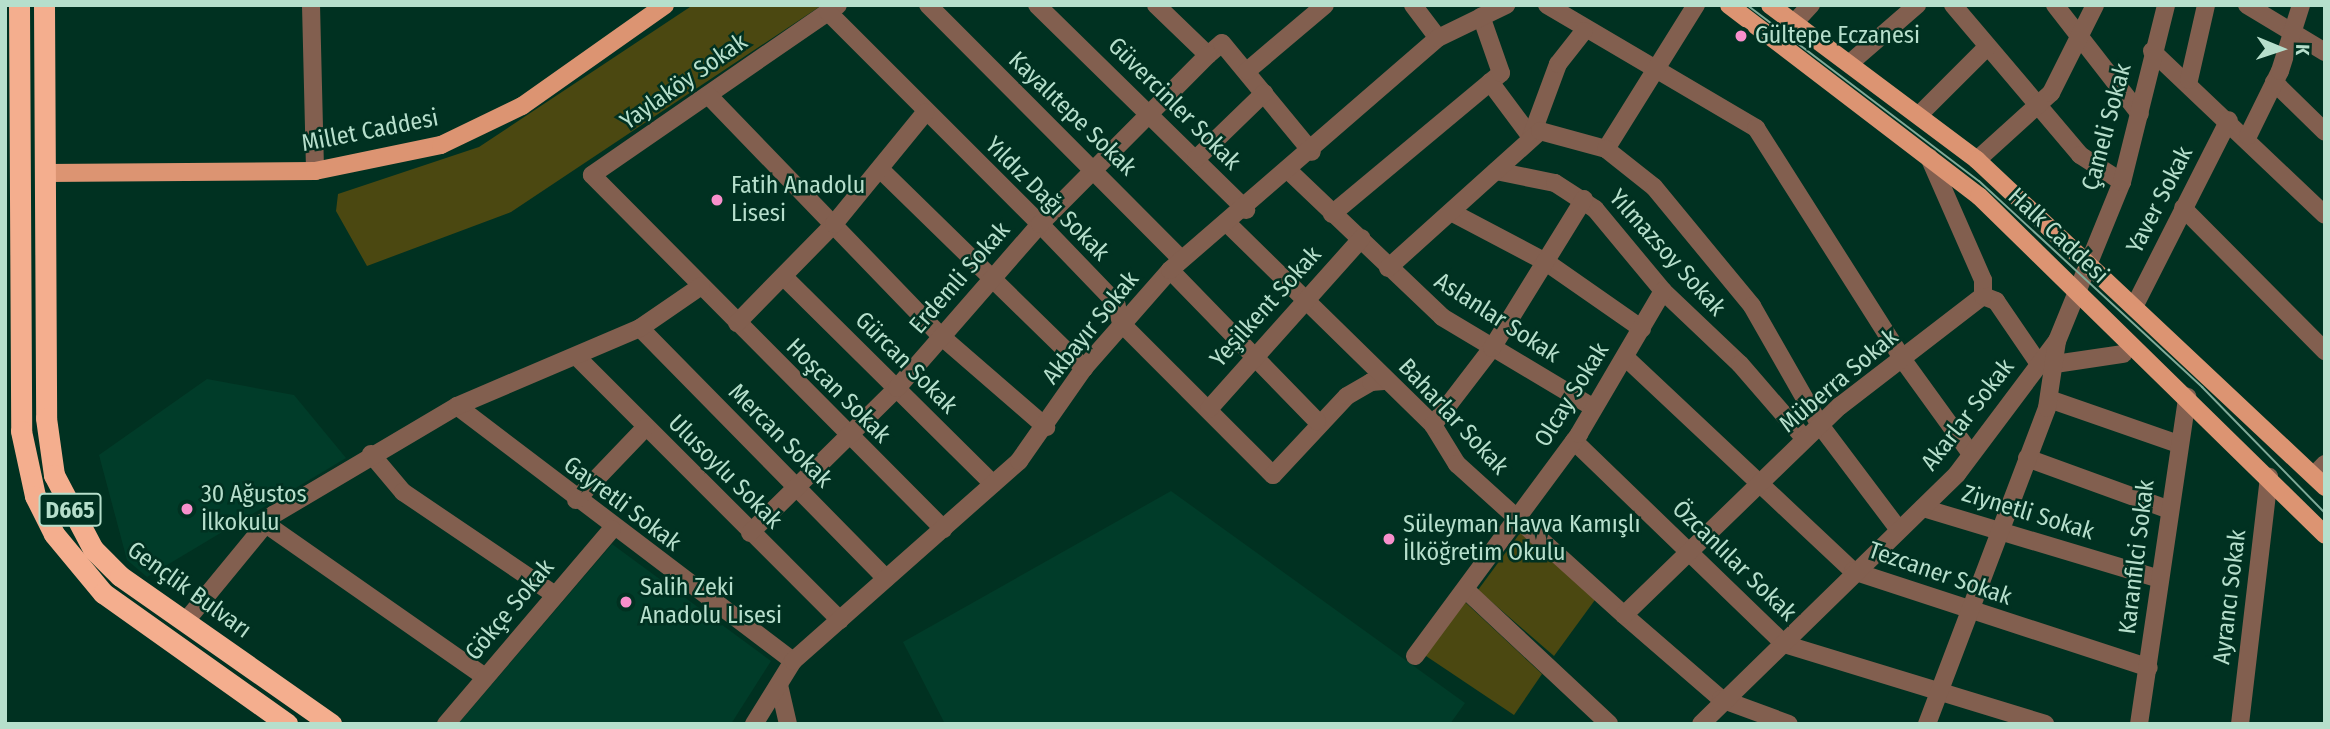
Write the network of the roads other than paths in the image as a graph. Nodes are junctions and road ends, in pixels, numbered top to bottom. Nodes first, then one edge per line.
1 (19, 5) edge
2 (44, 5) edge
3 (311, 5) edge
4 (665, 5) edge
5 (928, 5) edge
6 (1037, 5) edge
7 (1325, 5) edge
8 (1413, 5) edge
9 (1506, 5) edge
10 (1547, 5) edge
11 (1696, 5) edge
12 (1729, 5) edge
13 (1770, 5) edge
14 (1811, 5) edge
15 (1917, 5) edge
16 (1953, 5) edge
17 (2055, 5) edge
18 (2095, 5) edge
19 (2166, 5) edge
20 (2206, 5) edge
21 (2247, 5) edge
22 (2301, 5) edge
23 (833, 8) edge
24 (1166, 8) edge
25 (1481, 16) junction
26 (1794, 23) junction
27 (2293, 29) junction
28 (1584, 31) junction
29 (1438, 38) junction
30 (2080, 38) junction
31 (1987, 47) junction
32 (2152, 51) junction
33 (2325, 52) edge
34 (1208, 55) junction
35 (1850, 63) junction
36 (1247, 71) junction
37 (1656, 72) junction
38 (2189, 80) junction
39 (1490, 82) junction
40 (2274, 82) junction
41 (1264, 93) junction
42 (708, 95) junction
43 (2037, 108) junction
44 (1150, 111) junction
45 (925, 113) junction
46 (1920, 114) junction
47 (2140, 114) junction
48 (2229, 120) junction
49 (21, 121) junction
50 (2325, 132) edge
51 (2248, 136) junction
52 (1531, 137) junction
53 (1606, 149) junction
54 (5, 152) edge
55 (1312, 152) junction
56 (1929, 157) junction
57 (1196, 159) junction
58 (1976, 160) junction
59 (1095, 168) junction
60 (881, 170) junction
61 (315, 171) junction
62 (1496, 171) junction
63 (1290, 172) junction
64 (46, 173) junction
65 (592, 175) joint
66 (2122, 182) junction
67 (1584, 199) junction
68 (2183, 208) junction
69 (1246, 210) junction
70 (1451, 212) junction
71 (1332, 214) junction
72 (2325, 215) edge
73 (13, 221) edge
74 (1040, 223) junction
75 (834, 224) junction
76 (1228, 224) junction
77 (1362, 238) junction
78 (2087, 258) junction
79 (1546, 262) junction
80 (1175, 264) junction
81 (1388, 268) junction
82 (784, 277) junction
83 (990, 283) junction
84 (701, 286) junction
85 (2076, 287) junction
86 (1662, 291) junction
87 (1983, 296) junction
88 (1304, 299) junction
89 (2136, 303) junction
90 (737, 323) junction
91 (1121, 323) junction
92 (640, 328) junction
93 (1642, 329) junction
94 (942, 337) junction
95 (1492, 348) junction
96 (2325, 351) edge
97 (1252, 354) junction
98 (2123, 354) dead end
99 (577, 356) junction
100 (1625, 357) junction
101 (1903, 360) junction
102 (2047, 364) junction
103 (1084, 368) junction
104 (1387, 381) junction
105 (897, 388) junction
106 (2187, 397) junction
107 (2049, 399) junction
108 (457, 406) junction
109 (1594, 408) junction
110 (1209, 409) junction
111 (1317, 421) junction
112 (1433, 425) junction
113 (1820, 425) junction
114 (646, 427) junction
115 (1046, 427) junction
116 (845, 435) junction
117 (1805, 439) junction
118 (1574, 441) junction
119 (2178, 443) junction
120 (372, 454) junction
121 (1972, 454) junction
122 (2027, 458) junction
123 (2321, 476) edge
124 (2269, 477) junction
125 (1761, 481) junction
126 (993, 484) junction
127 (793, 485) junction
128 (576, 500) junction
129 (1923, 508) junction
130 (2167, 509) junction
131 (1520, 519) junction
132 (263, 522) junction
133 (612, 529) junction
134 (943, 529) junction
135 (1899, 530) junction
136 (2002, 530) junction
137 (750, 533) junction
138 (2325, 535) edge
139 (1690, 553) junction
140 (1853, 570) junction
141 (886, 578) junction
142 (2159, 579) junction
143 (1466, 590) junction
144 (555, 595) junction
145 (1970, 611) junction
146 (1624, 615) junction
147 (840, 620) junction
148 (185, 622) junction
149 (1784, 644) junction
150 (1415, 656) dead end
151 (793, 661) junction
152 (2149, 668) junction
153 (485, 677) junction
154 (779, 685) junction
155 (1941, 689) junction
156 (1721, 699) junction
157 (287, 724) edge
158 (331, 724) edge
159 (446, 724) edge
160 (754, 724) edge
161 (788, 724) edge
162 (1609, 724) edge
163 (1701, 724) edge
164 (1789, 724) edge
165 (1927, 724) edge
166 (2045, 724) edge
167 (2139, 724) edge
168 (2240, 724) edge

1 - 49 highway, D665
2 - 64 highway, Gençlik Bulvarı / D665
3 - 61 street
4 - 61 main road, Millet Caddesi
5 - 59 street, Kayalıtepe Sokak
6 - 44 street, Güvercinler Sokak
7 - 36 street
8 - 29 street
9 - 25 street, Akbayır Sokak
10 - 28 street
11 - 37 street
12 - 56 main road, Halk Caddesi
13 - 26 main road, Halk Caddesi
14 - 26 street
15 - 35 street
16 - 31 street
17 - 30 street
18 - 30 street
19 - 32 street, Çameli Sokak
20 - 38 street
21 - 27 street
22 - 27 street
23 - 42 street, Yaylaköy Sokak
23 - 45 street, Yıldız Dağı Sokak
24 - 34 street
25 - 29 street, Akbayır Sokak
25 - 39 street
26 - 35 main road, Halk Caddesi
27 - 33 street
27 - 40 street
28 - 37 street
28 - 52 street
29 - 55 street, Akbayır Sokak
30 - 43 street
30 - 47 street
31 - 43 street
31 - 46 street
32 - 38 street
32 - 47 street, Çameli Sokak
34 - 36 street
34 - 44 street, Erdemli Sokak
35 - 46 main road, Halk Caddesi
36 - 41 street
37 - 53 street
37 - 101 street
38 - 48 street
39 - 52 street
39 - 71 street
40 - 50 street
40 - 51 street
41 - 55 street
41 - 57 street
42 - 65 street, Yaylaköy Sokak
42 - 75 street
43 - 58 street
43 - 66 street
44 - 57 street, Güvercinler Sokak
44 - 59 street, Erdemli Sokak
45 - 60 street
45 - 74 street, Yıldız Dağı Sokak
46 - 58 main road, Halk Caddesi
47 - 66 street, Çameli Sokak
48 - 51 street
48 - 68 street, Yaver Sokak
49 - 54 main road
49 - 73 highway, D665
51 - 72 street
52 - 53 street
52 - 62 street
53 - 113 street
55 - 63 street, Akbayır Sokak
56 - 85 main road, Halk Caddesi
56 - 87 street
57 - 69 street, Güvercinler Sokak
58 - 78 main road, Halk Caddesi
59 - 74 street, Erdemli Sokak
59 - 80 street, Kayalıtepe Sokak
60 - 75 street
60 - 83 street
61 - 64 main road, Millet Caddesi
62 - 67 street, Yılmazsoy Sokak
62 - 70 street
63 - 69 street, Akbayır Sokak
63 - 71 street, Aslanlar Sokak
64 - 148 highway, Gençlik Bulvarı / D665
65 - 84 street, Hoşcan Sokak
66 - 78 street, Çameli Sokak
67 - 79 street
67 - 86 street, Yılmazsoy Sokak
68 - 89 street, Yaver Sokak
68 - 96 street
69 - 76 street, Akbayır Sokak
70 - 79 street
70 - 81 street
71 - 77 street, Aslanlar Sokak
73 - 157 highway, D665
74 - 83 street, Erdemli Sokak
74 - 91 street, Yıldız Dağı Sokak
75 - 82 street
75 - 94 street
76 - 80 street, Akbayır Sokak
76 - 88 street, Baharlar Sokak
77 - 81 street, Aslanlar Sokak
77 - 88 street, Yeşilkent Sokak
78 - 85 street
78 - 89 main road, Halk Caddesi
79 - 93 street
79 - 95 street
80 - 91 street, Akbayır Sokak
80 - 97 street, Kayalıtepe Sokak
81 - 95 street, Aslanlar Sokak
82 - 90 street
82 - 105 street, Gürcan Sokak
83 - 94 street, Erdemli Sokak
83 - 103 street
84 - 90 street, Hoşcan Sokak
84 - 92 street
85 - 102 street
85 - 106 main road, Halk Caddesi
86 - 93 street, Olcay Sokak
86 - 117 street, Yılmazsoy Sokak
87 - 101 street, Müberra Sokak
87 - 102 street
88 - 97 street, Yeşilkent Sokak
88 - 104 street, Baharlar Sokak
89 - 123 main road, Halk Caddesi
90 - 116 street, Hoşcan Sokak
91 - 103 street, Akbayır Sokak
91 - 110 street, Yıldız Dağı Sokak
92 - 99 street
92 - 127 street, Mercan Sokak
93 - 100 street, Olcay Sokak
94 - 105 street, Erdemli Sokak
94 - 115 street
95 - 109 street, Aslanlar Sokak
95 - 112 street
97 - 110 street, Yeşilkent Sokak
97 - 111 street, Kayalıtepe Sokak
98 - 102 street
99 - 108 street
99 - 114 street, Ulusoylu Sokak
100 - 109 street, Olcay Sokak
100 - 125 street, Tezcaner Sokak
101 - 113 street, Müberra Sokak
101 - 121 street
102 - 107 street
102 - 121 street, Akarlar Sokak
103 - 115 street, Akbayır Sokak
104 - 111 street
104 - 112 street, Baharlar Sokak
105 - 116 street, Erdemli Sokak
105 - 126 street, Gürcan Sokak
106 - 119 street, Karanfilci Sokak
106 - 124 main road, Halk Caddesi
107 - 119 street
107 - 122 street
108 - 120 street
108 - 128 street, Gayretli Sokak
109 - 118 street, Olcay Sokak
110 - 111 street, Yıldız Dağı Sokak
112 - 131 street, Baharlar Sokak
113 - 117 street, Müberra Sokak
113 - 135 street
114 - 128 street
114 - 137 street, Ulusoylu Sokak
115 - 126 street, Akbayır Sokak
116 - 127 street, Erdemli Sokak
116 - 134 street, Hoşcan Sokak
117 - 125 street, Müberra Sokak
118 - 131 street, Olcay Sokak
118 - 139 street, Özcanlılar Sokak
119 - 130 street, Karanfilci Sokak
120 - 132 street
120 - 144 street
121 - 129 street, Akarlar Sokak
122 - 130 street
122 - 136 street
124 - 138 main road, Halk Caddesi
124 - 168 street, Ayrancı Sokak
125 - 139 street, Müberra Sokak
125 - 140 street, Tezcaner Sokak
126 - 134 street, Akbayır Sokak
127 - 137 street, Erdemli Sokak
127 - 141 street, Mercan Sokak
128 - 133 street, Gayretli Sokak
129 - 135 street, Akarlar Sokak
129 - 136 street, Ziynetli Sokak
130 - 142 street, Karanfilci Sokak
131 - 143 street, Olcay Sokak
131 - 146 street, Baharlar Sokak
132 - 148 street
132 - 153 street
133 - 144 street, Gökçe Sokak
133 - 151 street, Gayretli Sokak
134 - 141 street, Akbayır Sokak
135 - 140 street, Akarlar Sokak
136 - 142 street, Ziynetli Sokak
136 - 145 street
137 - 147 street, Ulusoylu Sokak
139 - 146 street, Müberra Sokak
139 - 149 street, Özcanlılar Sokak
140 - 145 street, Tezcaner Sokak
140 - 149 street, Akarlar Sokak
141 - 147 street, Akbayır Sokak
142 - 152 street, Karanfilci Sokak
143 - 150 street, Olcay Sokak
143 - 162 street
144 - 153 street, Gökçe Sokak
145 - 152 street, Tezcaner Sokak
145 - 155 street
146 - 156 street, Baharlar Sokak
147 - 151 street, Akbayır Sokak
148 - 158 highway, Gençlik Bulvarı / D665
149 - 155 street, Özcanlılar Sokak
149 - 156 street, Akarlar Sokak
151 - 154 street, Akbayır Sokak
152 - 167 street, Karanfilci Sokak
153 - 159 street, Gökçe Sokak
154 - 160 street, Akbayır Sokak
154 - 161 street
155 - 165 street
155 - 166 street, Özcanlılar Sokak
156 - 163 street, Akarlar Sokak
156 - 164 street, Baharlar Sokak

